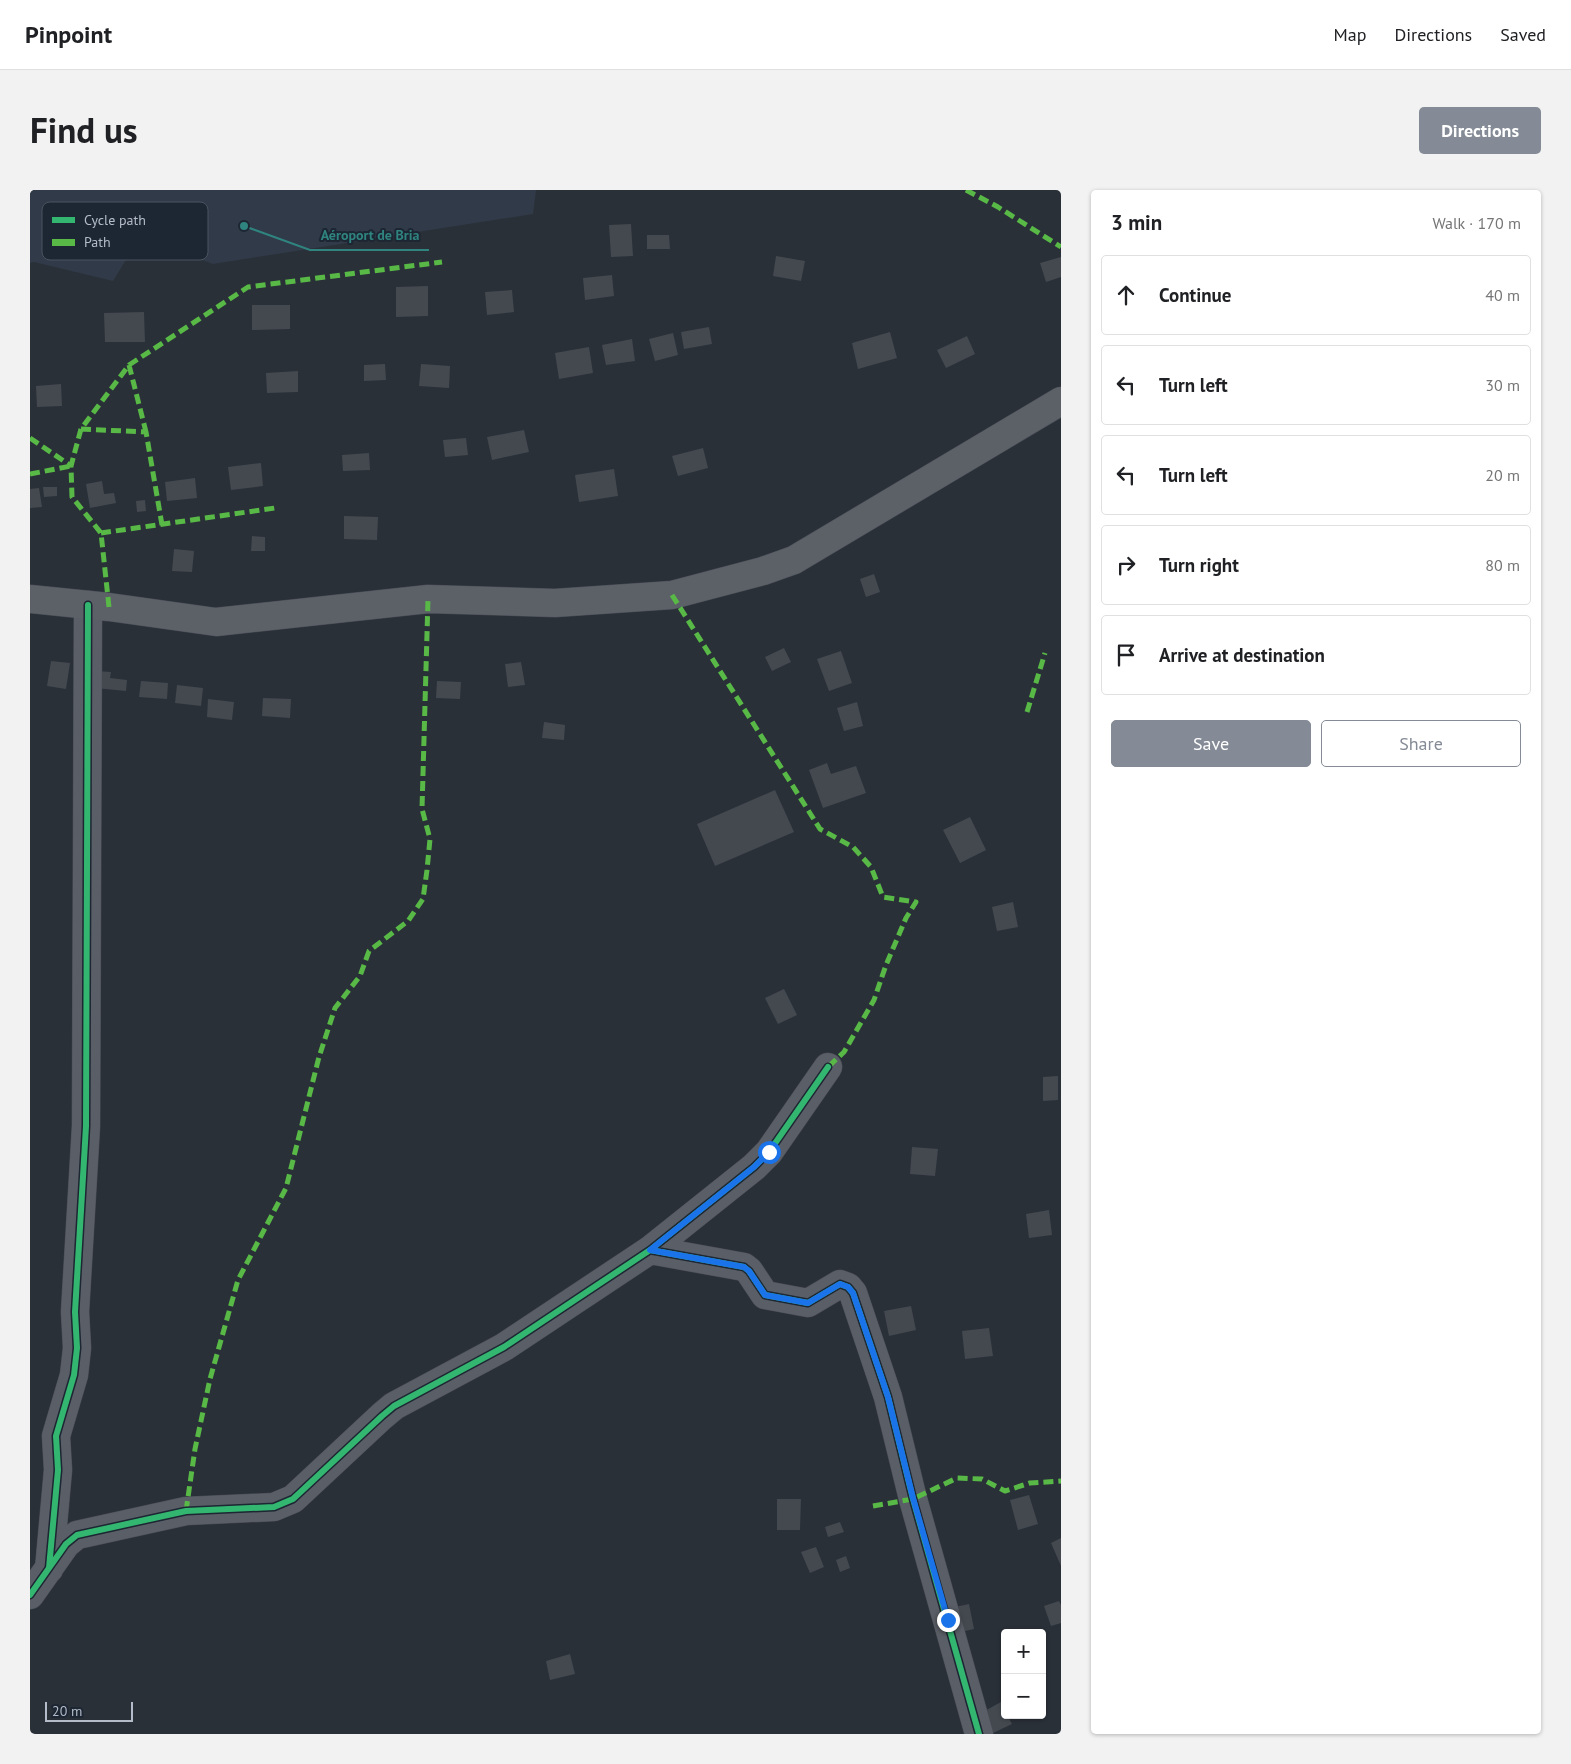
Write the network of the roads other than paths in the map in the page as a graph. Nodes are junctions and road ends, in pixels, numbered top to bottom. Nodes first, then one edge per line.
1 (1061, 401) edge
2 (30, 599) edge
3 (88, 605) junction
4 (828, 1067) dead end
5 (650, 1250) junction
6 (49, 1570) junction
7 (30, 1595) edge
8 (979, 1734) edge

1 - 3 main road
2 - 3 main road
3 - 6 street
4 - 5 street
5 - 6 street
5 - 8 street
6 - 7 street

